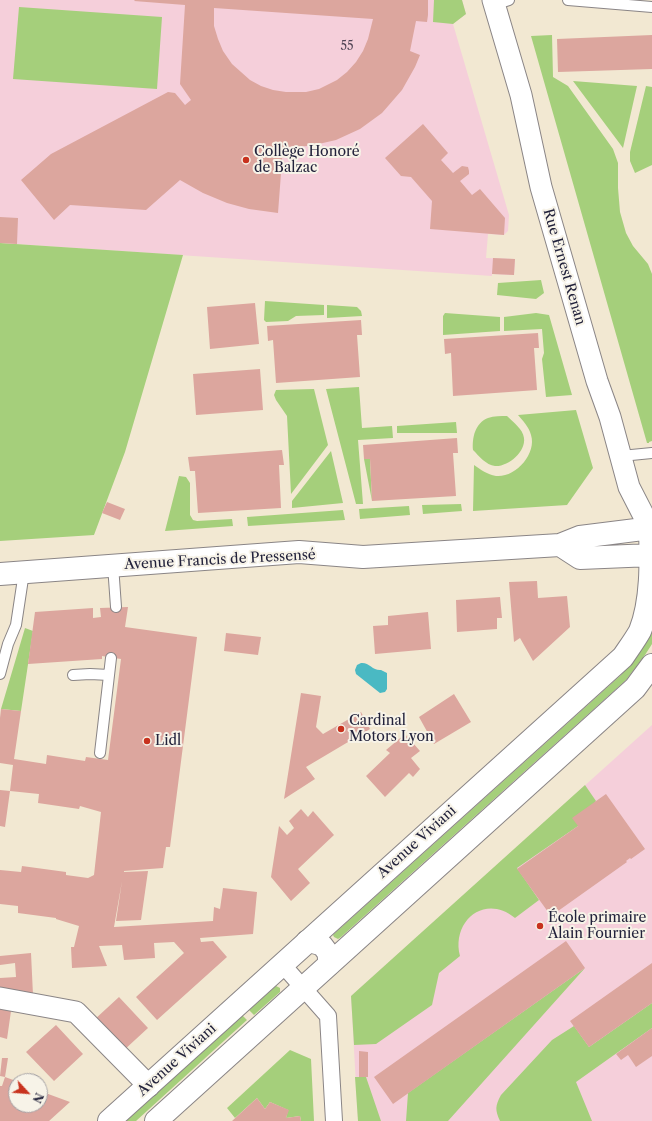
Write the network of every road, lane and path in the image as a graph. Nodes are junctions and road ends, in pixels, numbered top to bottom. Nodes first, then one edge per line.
1 (568, 0) edge
2 (499, 2) edge
3 (652, 7) edge
4 (652, 452) edge
5 (621, 456) junction
6 (651, 528) edge
7 (560, 545) junction
8 (651, 555) edge
9 (113, 565) junction
10 (24, 572) junction
11 (0, 574) edge
12 (116, 607) dead end
13 (111, 658) dead end
14 (652, 665) edge
15 (0, 674) edge
16 (73, 675) dead end
17 (109, 675) junction
18 (100, 753) dead end
19 (307, 942) junction
20 (282, 964) junction
21 (329, 965) junction
22 (304, 988) junction
23 (0, 998) edge
24 (149, 1086) junction
25 (109, 1121) edge
26 (156, 1121) edge
27 (334, 1121) edge

1 - 3 lane
2 - 5 street, Rue Ernest Renan
4 - 5 lane
5 - 6 street, Rue Ernest Renan
6 - 7 street, Avenue Francis de Pressensé
6 - 8 street, Avenue Viviani
7 - 8 street
7 - 9 street, Avenue Francis de Pressensé
8 - 19 street, Avenue Viviani
9 - 10 street, Avenue Francis de Pressensé
9 - 12 lane
10 - 11 street, Avenue Francis de Pressensé
10 - 15 lane
13 - 17 lane
14 - 21 street
16 - 17 lane
17 - 18 lane
19 - 20 street, Avenue Viviani
19 - 21 street
20 - 22 street
20 - 24 street, Avenue Viviani
21 - 22 street
22 - 26 street
22 - 27 street
23 - 24 street
24 - 25 street, Avenue Viviani

